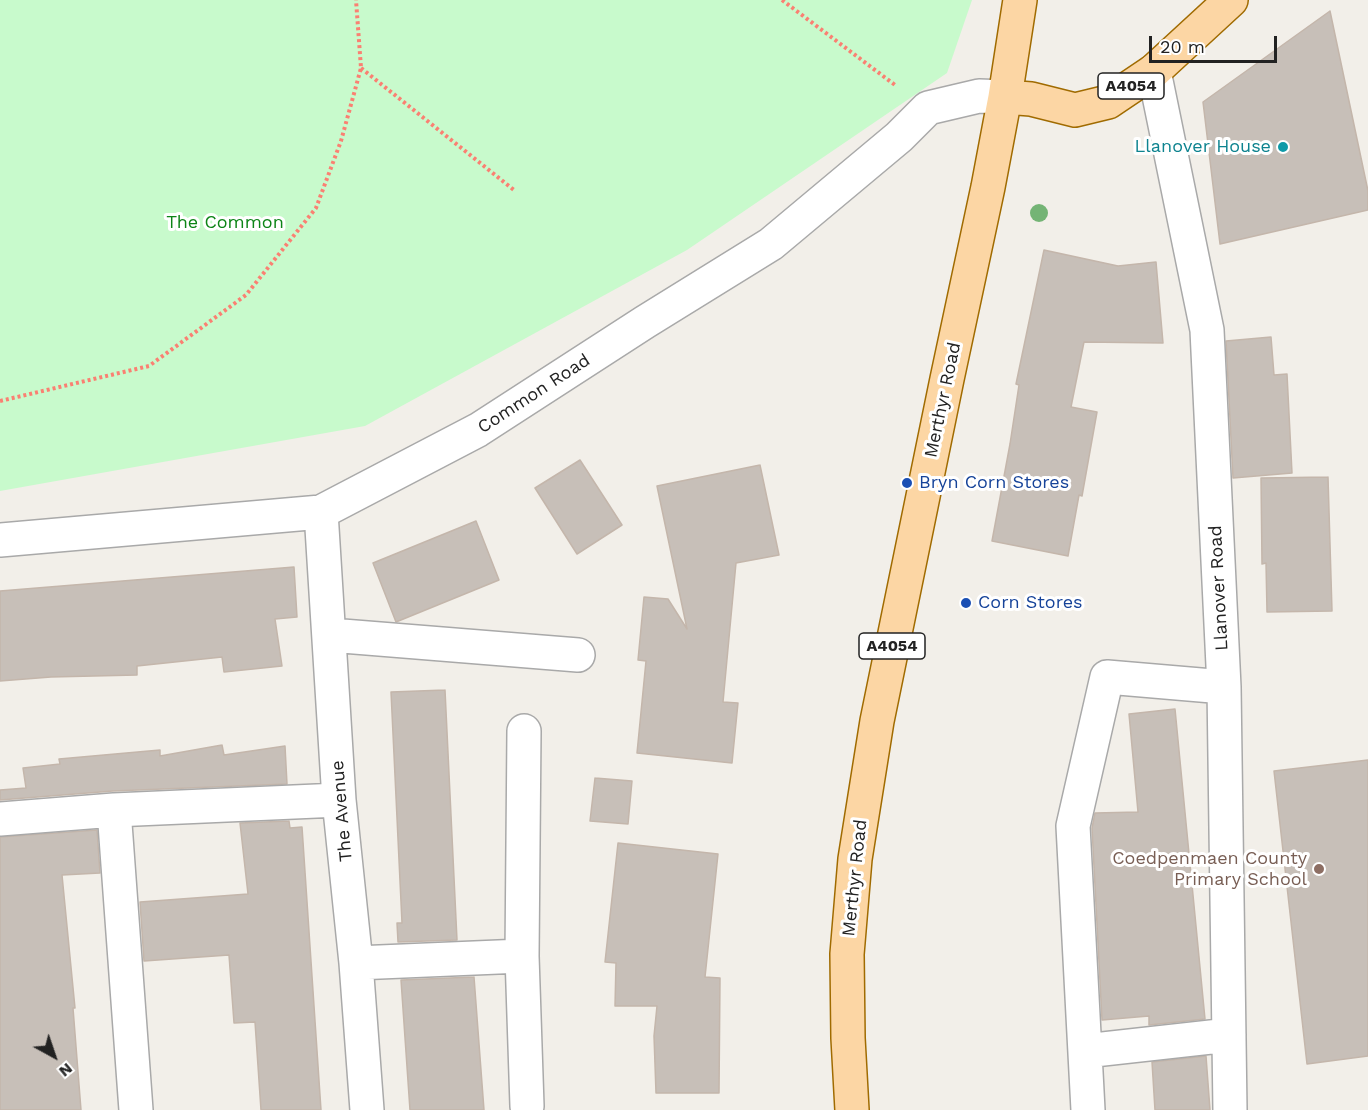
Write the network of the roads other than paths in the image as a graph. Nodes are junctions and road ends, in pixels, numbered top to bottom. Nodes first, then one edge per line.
1 (1020, 0) edge
2 (1231, 0) edge
3 (1154, 71) junction
4 (1005, 97) junction
5 (321, 512) junction
6 (0, 540) edge
7 (330, 635) junction
8 (578, 655) dead end
9 (1224, 687) junction
10 (524, 731) dead end
11 (339, 800) junction
12 (114, 810) junction
13 (0, 819) edge
14 (522, 956) junction
15 (356, 963) junction
16 (1229, 1035) junction
17 (1085, 1051) junction
18 (527, 1106) dead end
19 (136, 1110) edge
20 (367, 1110) edge
21 (852, 1110) edge
22 (1088, 1110) edge
23 (1230, 1110) edge

1 - 4 main road, A4054
2 - 3 main road, A4054
3 - 4 main road, A4054
3 - 9 street, Llanover Road
4 - 5 street, Common Road
4 - 21 main road, Merthyr Road / A4054
5 - 6 street, Common Road
5 - 7 street, The Avenue
7 - 8 street
7 - 11 street, The Avenue
9 - 16 street, Llanover Road
9 - 17 street
10 - 14 street
11 - 12 street
11 - 15 street, The Avenue
12 - 13 street
12 - 19 street
14 - 15 street
14 - 18 street
15 - 20 street, The Avenue
16 - 17 street
16 - 23 street, Llanover Road
17 - 22 street

